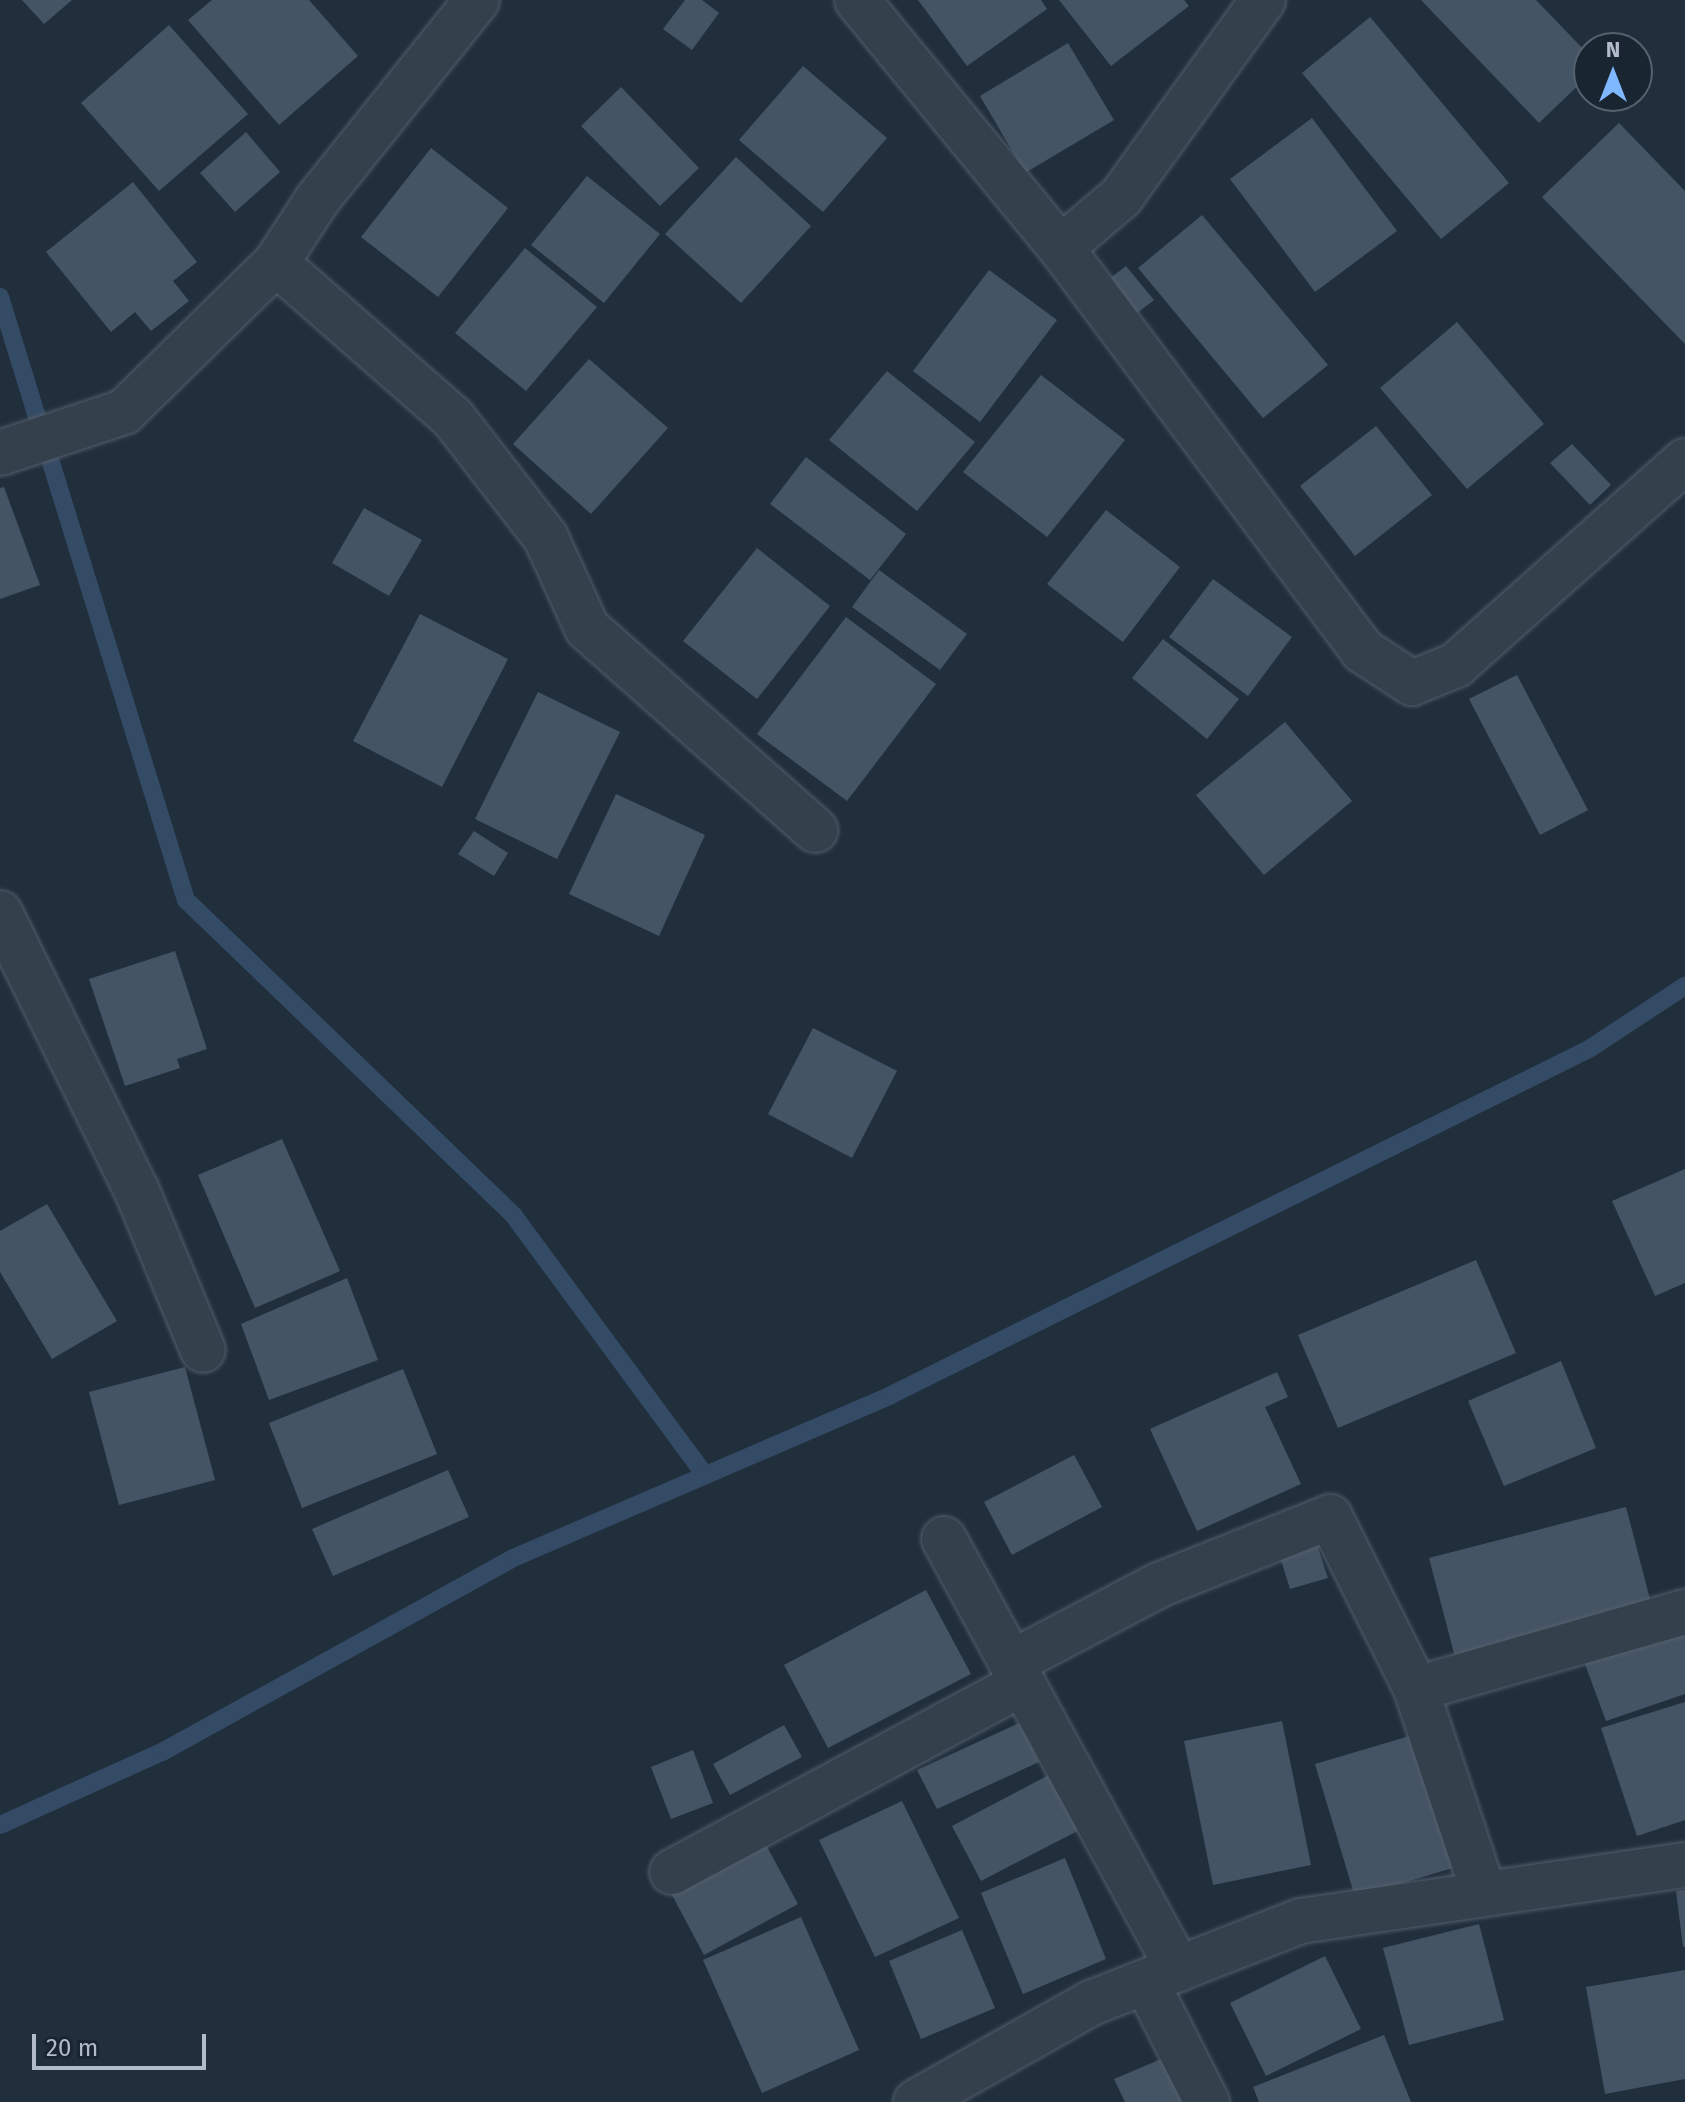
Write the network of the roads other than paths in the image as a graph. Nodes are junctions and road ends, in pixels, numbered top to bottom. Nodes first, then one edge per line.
1 (477, 0) edge
2 (857, 0) edge
3 (1263, 0) edge
4 (1061, 248) junction
5 (276, 263) junction
6 (0, 453) edge
7 (1685, 461) edge
8 (815, 830) dead end
9 (0, 913) edge
10 (203, 1350) dead end
11 (944, 1539) dead end
12 (1685, 1612) edge
13 (1016, 1674) junction
14 (1416, 1689) junction
15 (1685, 1865) edge
16 (672, 1872) dead end
17 (1484, 1894) junction
18 (1162, 1975) junction
19 (916, 2102) edge
20 (1207, 2102) edge

1 - 5 street
2 - 4 street
3 - 4 street
4 - 7 street
5 - 6 street
5 - 8 street
9 - 10 street
11 - 13 street
12 - 14 street
13 - 14 street
13 - 16 street
13 - 18 street
14 - 17 street
15 - 17 street
17 - 18 street
18 - 19 street
18 - 20 street

